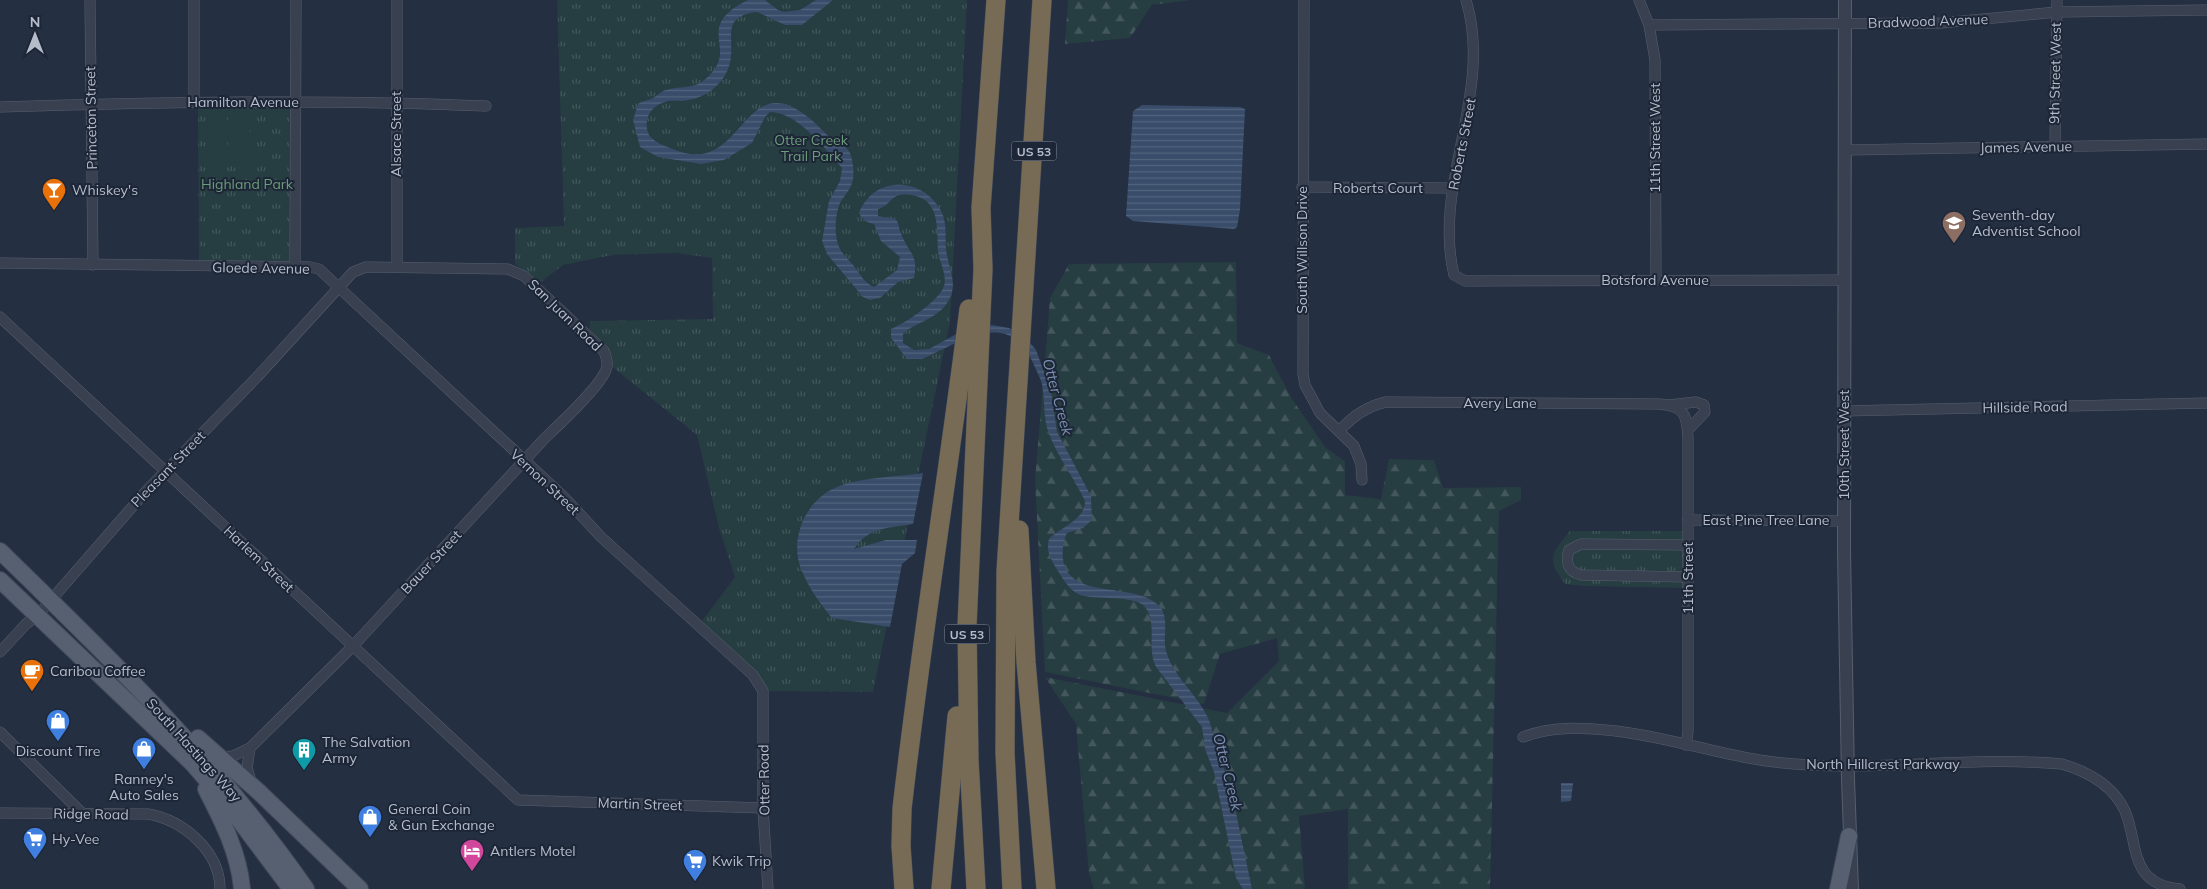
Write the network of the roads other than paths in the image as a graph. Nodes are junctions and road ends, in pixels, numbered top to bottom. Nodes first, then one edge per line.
1 (90, 0) edge
2 (194, 0) edge
3 (296, 0) edge
4 (397, 0) edge
5 (996, 0) edge
6 (1042, 0) edge
7 (1304, 0) edge
8 (1466, 0) edge
9 (1639, 0) edge
10 (1845, 0) edge
11 (2057, 0) edge
12 (2207, 10) edge
13 (2056, 12) junction
14 (1845, 24) junction
15 (1649, 25) junction
16 (194, 102) junction
17 (295, 102) junction
18 (396, 102) junction
19 (91, 104) junction
20 (486, 106) dead end
21 (0, 107) edge
22 (2207, 144) edge
23 (2055, 146) junction
24 (1844, 150) junction
25 (1302, 187) junction
26 (1453, 188) junction
27 (0, 263) edge
28 (93, 265) junction
29 (295, 267) junction
30 (397, 267) junction
31 (1656, 280) junction
32 (1844, 280) junction
33 (1465, 281) joint
34 (338, 287) junction
35 (0, 317) edge
36 (606, 371) joint
37 (968, 378) junction
38 (2207, 403) edge
39 (1669, 405) junction
40 (1018, 408) junction
41 (1843, 411) junction
42 (1683, 413) joint
43 (1340, 430) junction
44 (1688, 430) junction
45 (523, 461) junction
46 (165, 472) junction
47 (1362, 480) dead end
48 (1688, 520) junction
49 (1844, 520) junction
50 (1688, 545) junction
51 (0, 550) edge
52 (1689, 577) junction
53 (0, 580) edge
54 (50, 599) junction
55 (38, 614) junction
56 (967, 626) junction
57 (353, 646) junction
58 (0, 652) edge
59 (753, 674) joint
60 (155, 705) junction
61 (0, 732) edge
62 (1523, 736) dead end
63 (1686, 744) junction
64 (250, 748) junction
65 (1005, 753) junction
66 (221, 757) junction
67 (193, 764) junction
68 (1848, 766) junction
69 (905, 784) junction
70 (254, 787) junction
71 (518, 800) joint
72 (763, 808) junction
73 (0, 813) edge
74 (83, 814) junction
75 (1849, 836) junction
76 (220, 889) edge
77 (242, 889) edge
78 (291, 889) edge
79 (306, 889) edge
80 (360, 889) edge
81 (768, 889) edge
82 (904, 889) edge
83 (912, 889) edge
84 (941, 889) edge
85 (976, 889) edge
86 (1012, 889) edge
87 (1020, 889) edge
88 (1046, 889) edge
89 (1838, 889) edge
90 (1852, 889) edge
91 (2180, 889) edge

1 - 19 street, Princeton Street
2 - 16 street
3 - 17 street
4 - 18 street, Alsace Street
5 - 37 highway
6 - 40 highway, US 53
7 - 25 street, South Willson Drive
8 - 26 street, Roberts Street
9 - 15 street, 11th Street West
10 - 14 street, 10th Street West
11 - 13 street, 9th Street West
12 - 13 street, Bradwood Avenue
13 - 14 street, Bradwood Avenue
13 - 23 street, 9th Street West
14 - 15 street, Bradwood Avenue
14 - 24 street, 10th Street West
15 - 31 street, 11th Street West
16 - 17 street, Hamilton Avenue
16 - 19 street, Hamilton Avenue
17 - 18 street, Hamilton Avenue
17 - 29 street
18 - 20 street, Hamilton Avenue
18 - 30 street, Alsace Street
19 - 21 street, Hamilton Avenue
19 - 28 street, Princeton Street
22 - 23 street, James Avenue
23 - 24 street, James Avenue
24 - 32 street, 10th Street West
25 - 26 street, Roberts Court
25 - 43 street, South Willson Drive
26 - 33 street, Roberts Street
27 - 28 street, Gloede Avenue
28 - 29 street, Gloede Avenue
29 - 34 street, Gloede Avenue
30 - 34 street
30 - 36 street, San Juan Road
31 - 32 street, Botsford Avenue
31 - 33 street, Botsford Avenue
32 - 41 street, 10th Street West
34 - 45 street, Vernon Street
34 - 46 street, Pleasant Street
35 - 46 street, Harlem Street
36 - 45 street, Bauer Street
37 - 56 highway, US 53
37 - 69 highway
38 - 41 street, Hillside Road
39 - 42 street, Avery Lane
39 - 43 street, Avery Lane
39 - 44 street, Avery Lane
40 - 65 highway, US 53
40 - 88 highway
41 - 49 street, 10th Street West
42 - 44 street, 11th Street
43 - 47 street, South Willson Drive
44 - 48 street, 11th Street
45 - 57 street, Bauer Street
45 - 59 street, Vernon Street
46 - 54 street, Pleasant Street
46 - 57 street, Harlem Street
48 - 49 street, East Pine Tree Lane
48 - 50 street, 11th Street
49 - 68 street, 10th Street West
50 - 52 street, 11th Street
50 - 52 street
51 - 54 main road, South Hastings Way
52 - 63 street, 11th Street
53 - 55 main road
54 - 55 street, Pleasant Street
54 - 60 main road, South Hastings Way
55 - 58 street, Pleasant Street
55 - 67 main road
56 - 84 highway
56 - 85 highway, US 53
57 - 64 street, Bauer Street
57 - 71 street, Harlem Street
59 - 72 street, Otter Road
60 - 66 main road
60 - 79 main road, South Hastings Way
61 - 74 street
62 - 63 street, North Hillcrest Parkway
63 - 68 street, North Hillcrest Parkway
64 - 66 street, Bauer Street
64 - 70 street
65 - 86 highway, US 53
65 - 87 highway
66 - 70 main road
67 - 77 main road
67 - 78 main road, South Hastings Way
68 - 75 street, 10th Street West
68 - 91 street, North Hillcrest Parkway
69 - 82 highway
69 - 83 highway
70 - 80 main road
71 - 72 street, Martin Street
72 - 81 street, Otter Road
73 - 74 street, Ridge Road
74 - 76 street, Ridge Road
75 - 89 main road
75 - 90 street, 10th Street West

